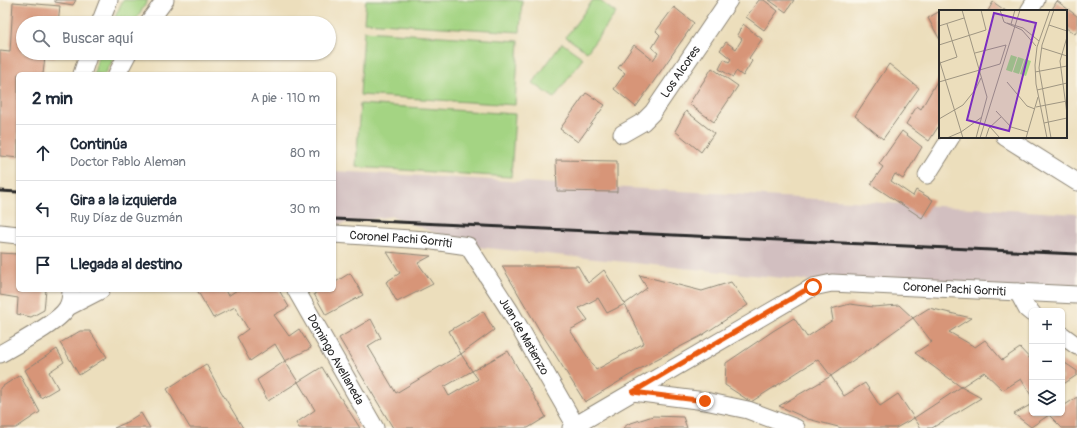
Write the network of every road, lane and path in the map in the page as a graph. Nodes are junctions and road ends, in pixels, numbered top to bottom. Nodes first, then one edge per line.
1 (109, 0) edge
2 (165, 0) edge
3 (729, 0) edge
4 (1036, 0) edge
5 (1030, 10) edge
6 (103, 16) edge
7 (153, 16) edge
8 (87, 60) edge
9 (124, 60) edge
10 (83, 72) edge
11 (118, 72) edge
12 (622, 134) dead end
13 (950, 138) edge
14 (1007, 138) edge
15 (927, 175) dead end
16 (1077, 182) edge
17 (0, 233) edge
18 (336, 234) edge
19 (16, 235) edge
20 (468, 246) joint
21 (60, 292) edge
22 (71, 292) edge
23 (97, 292) edge
24 (297, 292) edge
25 (1018, 292) junction
26 (1077, 295) edge
27 (68, 307) junction
28 (1029, 311) edge
29 (51, 322) junction
30 (1065, 338) edge
31 (1077, 346) edge
32 (0, 354) edge
33 (633, 392) junction
34 (575, 427) edge
35 (376, 428) edge
36 (796, 428) edge

1 - 6 street
2 - 7 street
3 - 12 street, Los Alcores
4 - 5 street
8 - 10 street
9 - 11 street
13 - 15 street
14 - 16 street
17 - 19 street
18 - 20 street, Coronel Pachi Gorriti
20 - 34 street, Juan de Matienzo
21 - 29 street
22 - 27 street
23 - 27 street
24 - 35 street, Domingo Avellaneda
25 - 26 street, Coronel Pachi Gorriti
25 - 28 street
25 - 33 street, Coronel Pachi Gorriti
27 - 29 street
29 - 32 street
30 - 31 street
33 - 34 street, Coronel Pachi Gorriti
33 - 36 street

